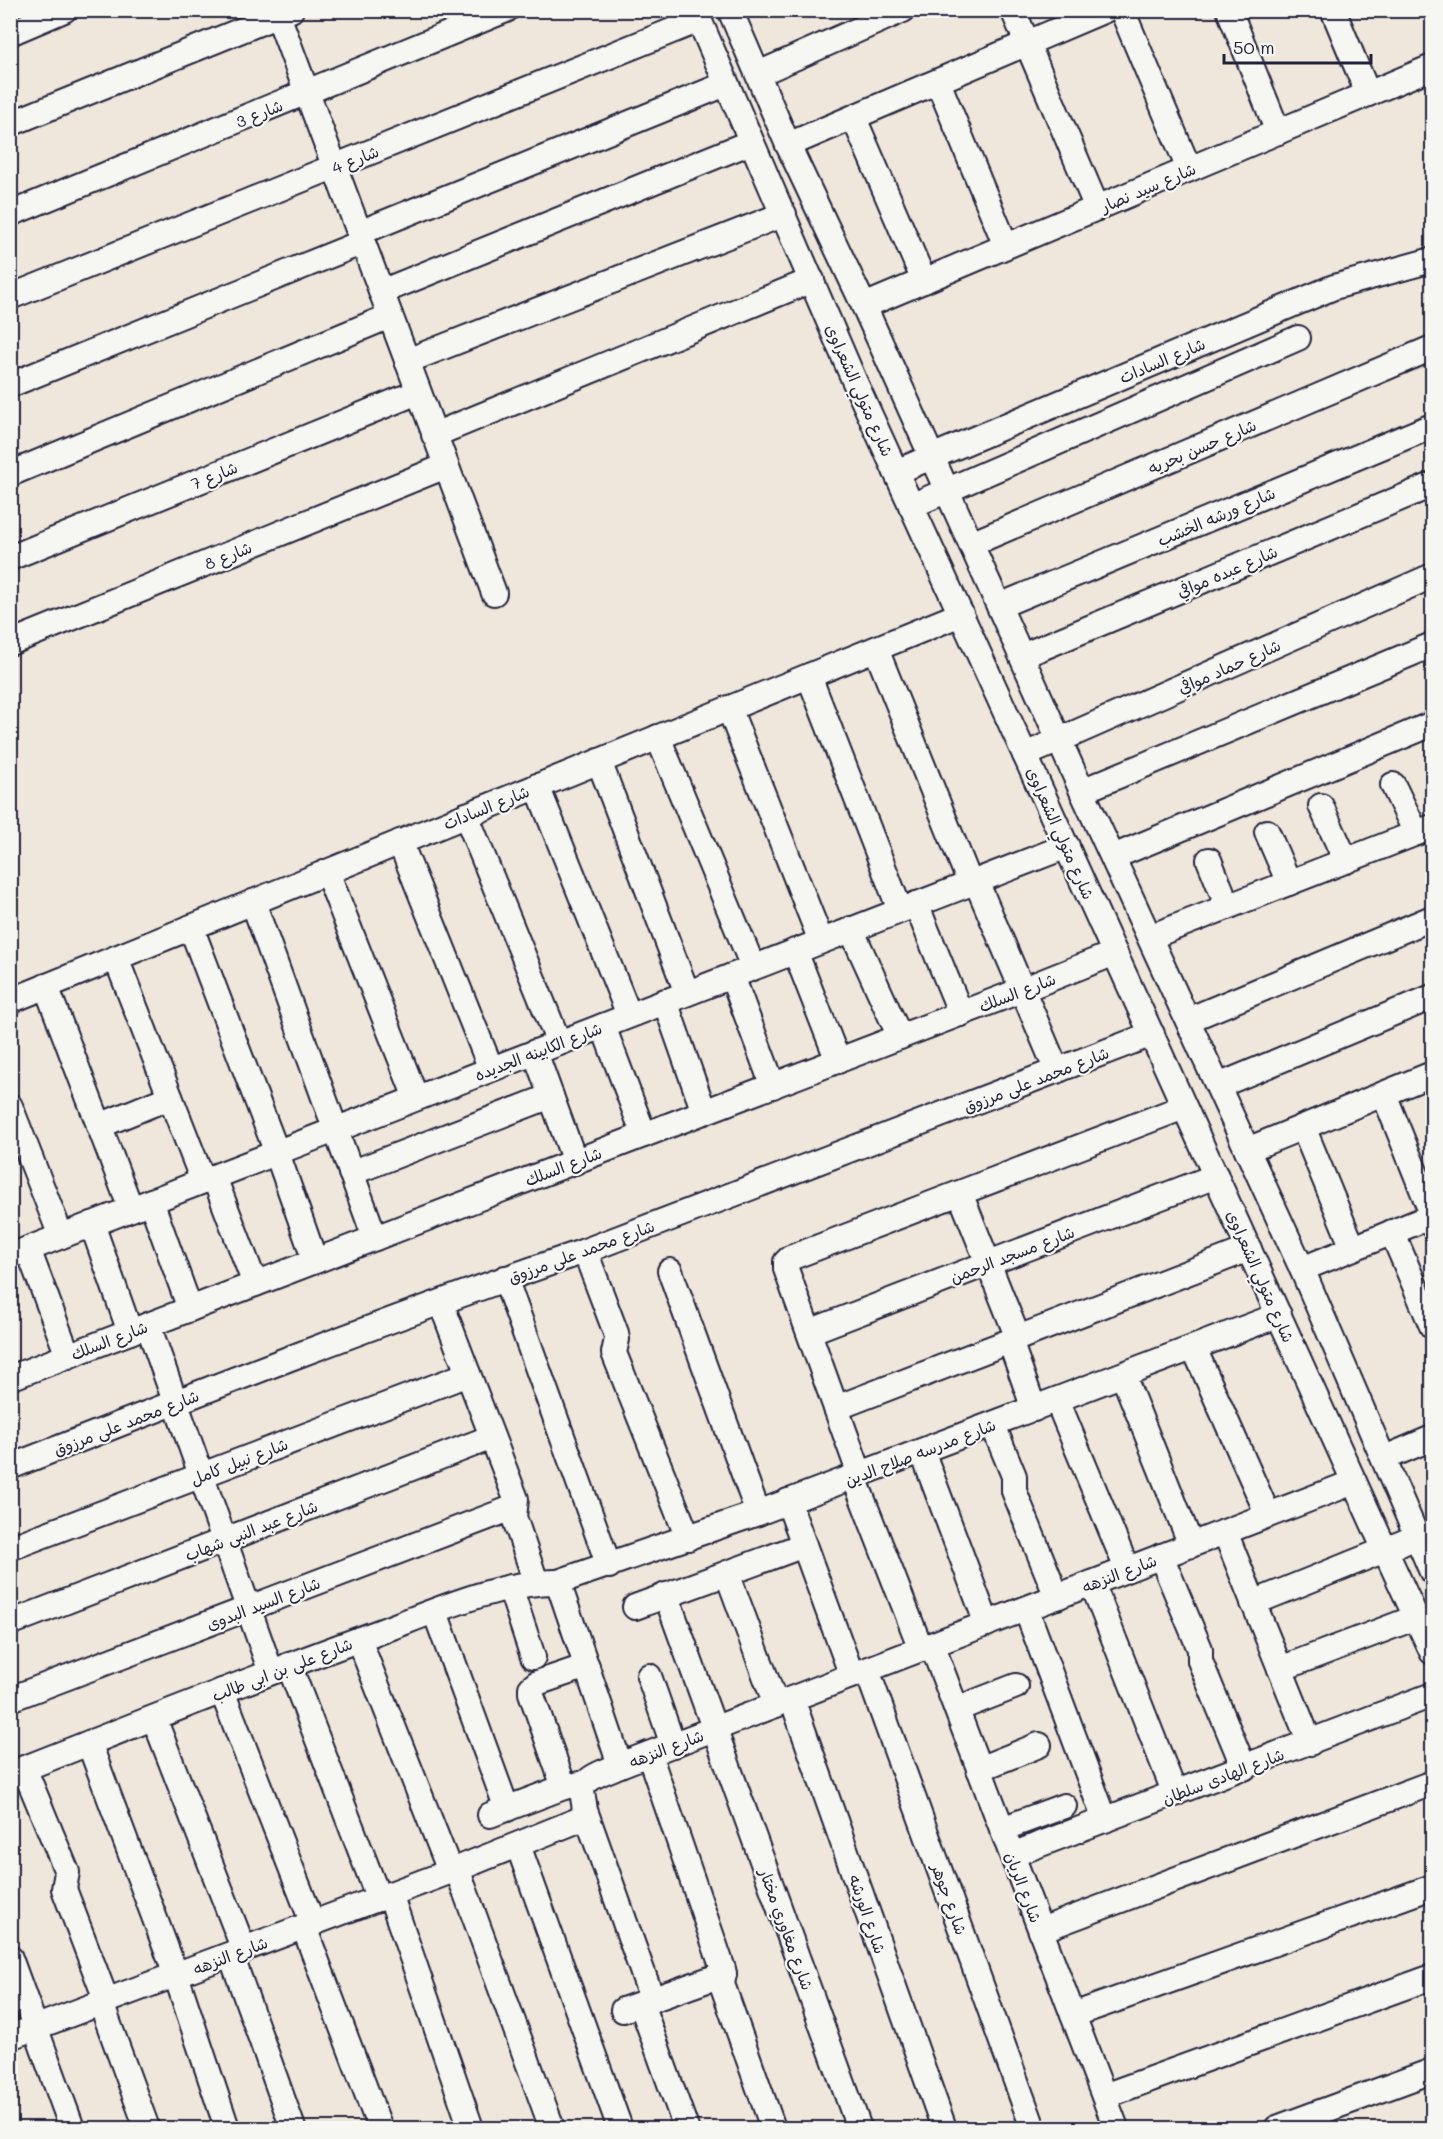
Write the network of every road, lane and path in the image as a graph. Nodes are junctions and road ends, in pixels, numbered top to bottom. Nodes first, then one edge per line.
1 (64, 10) edge
2 (506, 10) edge
3 (730, 10) edge
4 (903, 10) edge
5 (1013, 10) edge
6 (1105, 10) edge
7 (1122, 10) edge
8 (1229, 10) edge
9 (1333, 10) edge
10 (282, 12) edge
11 (697, 15) edge
12 (10, 33) edge
13 (1027, 44) junction
14 (1432, 67) edge
15 (758, 74) junction
16 (938, 82) junction
17 (726, 84) junction
18 (307, 93) junction
19 (1368, 94) junction
20 (769, 100) junction
21 (739, 113) junction
22 (854, 118) junction
23 (10, 124) edge
24 (1278, 132) junction
25 (751, 142) junction
26 (788, 145) junction
27 (335, 168) junction
28 (1189, 169) junction
29 (1097, 208) junction
30 (10, 214) edge
31 (784, 214) junction
32 (361, 237) junction
33 (1006, 246) junction
34 (1432, 260) edge
35 (812, 280) junction
36 (924, 281) junction
37 (381, 292) junction
38 (10, 297) edge
39 (864, 306) junction
40 (390, 316) junction
41 (1298, 338) dead end
42 (1432, 348) edge
43 (407, 361) junction
44 (890, 364) junction
45 (854, 380) junction
46 (10, 385) edge
47 (418, 392) junction
48 (1432, 426) edge
49 (434, 435) junction
50 (932, 457) junction
51 (446, 466) junction
52 (896, 472) junction
53 (10, 474) edge
54 (1432, 485) edge
55 (947, 491) junction
56 (912, 506) junction
57 (971, 544) junction
58 (10, 558) edge
59 (1432, 576) edge
60 (494, 593) dead end
61 (999, 606) junction
62 (961, 614) junction
63 (10, 644) edge
64 (1432, 645) edge
65 (876, 648) junction
66 (1022, 656) junction
67 (809, 676) junction
68 (729, 708) junction
69 (1432, 724) edge
70 (658, 737) junction
71 (1059, 740) junction
72 (1025, 754) junction
73 (599, 761) junction
74 (1393, 785) dead end
75 (537, 786) junction
76 (1082, 790) junction
77 (1321, 806) dead end
78 (466, 816) junction
79 (1424, 830) edge
80 (1267, 832) dead end
81 (400, 842) junction
82 (1067, 846) junction
83 (1113, 857) junction
84 (1209, 860) dead end
85 (1346, 861) junction
86 (327, 872) junction
87 (973, 882) junction
88 (1289, 883) junction
89 (253, 902) junction
90 (908, 907) junction
91 (1228, 907) junction
92 (1432, 918) edge
93 (191, 927) junction
94 (851, 929) junction
95 (1150, 937) junction
96 (821, 941) junction
97 (795, 951) junction
98 (1115, 953) junction
99 (116, 958) junction
100 (742, 971) junction
101 (46, 986) junction
102 (1022, 990) junction
103 (687, 993) junction
104 (1432, 997) edge
105 (10, 1000) edge
106 (665, 1001) junction
107 (962, 1014) junction
108 (629, 1015) junction
109 (1188, 1020) junction
110 (603, 1026) junction
111 (1152, 1034) junction
112 (900, 1037) junction
113 (560, 1043) junction
114 (535, 1052) junction
115 (838, 1061) junction
116 (491, 1069) junction
117 (1057, 1071) junction
118 (1432, 1074) edge
119 (773, 1086) junction
120 (1218, 1086) junction
121 (1384, 1094) junction
122 (551, 1096) junction
123 (170, 1097) junction
124 (416, 1098) junction
125 (10, 1106) edge
126 (1184, 1107) junction
127 (704, 1112) junction
128 (99, 1126) junction
129 (1303, 1127) junction
130 (335, 1130) junction
131 (644, 1135) junction
132 (1247, 1150) junction
133 (277, 1153) junction
134 (575, 1162) junction
135 (351, 1173) junction
136 (1216, 1176) junction
137 (208, 1179) junction
138 (960, 1194) junction
139 (141, 1205) junction
140 (1432, 1215) edge
141 (92, 1224) junction
142 (1392, 1232) junction
143 (61, 1236) junction
144 (375, 1238) junction
145 (1353, 1248) junction
146 (1249, 1249) junction
147 (585, 1251) junction
148 (19, 1252) edge
149 (315, 1261) junction
150 (988, 1264) junction
151 (1302, 1269) junction
152 (670, 1271) dead end
153 (505, 1278) junction
154 (255, 1284) junction
155 (441, 1303) junction
156 (190, 1309) junction
157 (1279, 1315) junction
158 (1432, 1326) edge
159 (139, 1328) junction
160 (808, 1332) junction
161 (1014, 1339) junction
162 (1194, 1348) junction
163 (68, 1356) junction
164 (468, 1374) junction
165 (11, 1375) edge
166 (1123, 1375) junction
167 (1057, 1400) junction
168 (175, 1403) junction
169 (836, 1408) junction
170 (1034, 1409) junction
171 (993, 1425) junction
172 (492, 1437) junction
173 (1432, 1438) edge
174 (922, 1451) junction
175 (1385, 1458) junction
176 (10, 1467) edge
177 (201, 1476) junction
178 (857, 1476) junction
179 (1354, 1482) junction
180 (788, 1502) junction
181 (515, 1507) junction
182 (758, 1513) junction
183 (1268, 1515) junction
184 (1225, 1532) junction
185 (1417, 1537) junction
186 (688, 1538) junction
187 (224, 1541) junction
188 (804, 1545) junction
189 (1191, 1545) junction
190 (10, 1548) edge
191 (1384, 1550) junction
192 (1161, 1556) junction
193 (609, 1566) junction
194 (1127, 1569) junction
195 (1432, 1572) edge
196 (727, 1573) junction
197 (547, 1582) junction
198 (1092, 1583) junction
199 (510, 1587) junction
200 (666, 1595) junction
201 (1057, 1597) junction
202 (1253, 1603) junction
203 (636, 1606) dead end
204 (248, 1609) junction
205 (1026, 1609) junction
206 (435, 1612) junction
207 (1417, 1617) junction
208 (10, 1623) edge
209 (987, 1624) junction
210 (359, 1640) junction
211 (927, 1647) junction
212 (1432, 1652) edge
213 (533, 1657) dead end
214 (587, 1666) junction
215 (280, 1668) junction
216 (1280, 1669) junction
217 (859, 1673) junction
218 (649, 1676) dead end
219 (1016, 1686) dead end
220 (222, 1691) junction
221 (1432, 1695) edge
222 (10, 1699) edge
223 (784, 1702) junction
224 (957, 1709) junction
225 (153, 1718) junction
226 (715, 1729) junction
227 (89, 1743) junction
228 (1310, 1743) junction
229 (673, 1745) junction
230 (1039, 1745) dead end
231 (650, 1754) junction
232 (620, 1766) junction
233 (1244, 1767) junction
234 (979, 1769) junction
235 (17, 1771) edge
236 (1432, 1783) edge
237 (573, 1786) junction
238 (1175, 1794) junction
239 (1064, 1806) dead end
240 (586, 1813) junction
241 (1106, 1820) junction
242 (1002, 1829) junction
243 (518, 1845) junction
244 (1012, 1855) junction
245 (454, 1870) junction
246 (1432, 1887) edge
247 (384, 1897) junction
248 (309, 1925) junction
249 (1041, 1930) junction
250 (238, 1952) junction
251 (10, 1958) edge
252 (724, 1974) junction
253 (176, 1975) junction
254 (1432, 1977) edge
255 (649, 2001) junction
256 (104, 2002) junction
257 (623, 2010) dead end
258 (1073, 2015) junction
259 (36, 2028) junction
260 (10, 2037) edge
261 (1432, 2071) edge
262 (1104, 2096) junction
263 (289, 2127) edge
264 (72, 2128) edge
265 (147, 2128) edge
266 (228, 2128) edge
267 (380, 2128) edge
268 (471, 2128) edge
269 (552, 2128) edge
270 (620, 2128) edge
271 (686, 2128) edge
272 (773, 2128) edge
273 (859, 2128) edge
274 (944, 2128) edge
275 (1033, 2128) edge
276 (1116, 2128) edge
277 (1277, 2128) edge

1 - 12 street
2 - 18 street, شارع 3
3 - 15 street
4 - 15 street
5 - 13 street
6 - 13 street
7 - 28 street
8 - 24 street
9 - 19 street
10 - 18 street
10 - 23 street
11 - 17 street, شارع متولي الشعراوى
11 - 27 street, شارع 4
13 - 16 street
13 - 29 street
14 - 19 street, شارع سيد نصار
15 - 20 street
16 - 22 street
16 - 33 street
17 - 21 street, شارع متولي الشعراوى
17 - 32 street
18 - 27 street
18 - 30 street, شارع 3
19 - 24 street, شارع سيد نصار
20 - 21 street
20 - 26 street
21 - 25 street, شارع متولي الشعراوى
22 - 26 street
22 - 36 street
24 - 28 street, شارع سيد نصار
25 - 31 street, شارع متولي الشعراوى
25 - 37 street
26 - 39 street
27 - 32 street
27 - 38 street, شارع 4
28 - 29 street, شارع سيد نصار
29 - 33 street, شارع سيد نصار
31 - 35 street, شارع متولي الشعراوى
31 - 43 street
32 - 37 street
32 - 46 street
33 - 36 street, شارع سيد نصار
34 - 50 street, شارع السادات
35 - 45 street, شارع متولي الشعراوى
35 - 49 street
36 - 39 street, شارع سيد نصار
37 - 40 street
39 - 44 street
40 - 43 street
40 - 53 street
41 - 55 street
42 - 57 street, شارع حسن بحريه
43 - 47 street
44 - 45 street
44 - 50 street
45 - 52 street, شارع متولي الشعراوى
47 - 49 street
47 - 58 street, شارع 7
48 - 61 street, شارع ورشه الخشب
49 - 51 street
50 - 52 street, شارع السادات
50 - 55 street
51 - 60 street
51 - 63 street, شارع 8
52 - 56 street, شارع متولي الشعراوى
54 - 66 street, شارع عبده موافي
55 - 56 street
55 - 57 street
56 - 62 street, شارع متولي الشعراوى
57 - 61 street
59 - 71 street, شارع حماد موافي
61 - 66 street
62 - 65 street, شارع السادات
62 - 72 street, شارع متولي الشعراوى
64 - 76 street
65 - 67 street, شارع السادات
65 - 87 street
66 - 71 street
67 - 68 street, شارع السادات
67 - 90 street
68 - 70 street, شارع السادات
68 - 96 street
69 - 83 street
70 - 73 street, شارع السادات
70 - 100 street
71 - 72 street, شارع حماد موافي
71 - 76 street
72 - 82 street, شارع متولي الشعراوى
73 - 75 street, شارع السادات
73 - 103 street
74 - 79 street
75 - 78 street, شارع السادات
75 - 108 street
76 - 83 street
77 - 85 street
78 - 81 street, شارع السادات
78 - 113 street
79 - 85 street
80 - 88 street
81 - 86 street, شارع السادات
81 - 116 street
82 - 87 street, شارع الكابينه الجديده
82 - 98 street, شارع متولي الشعراوى
83 - 95 street
84 - 91 street
85 - 88 street
86 - 89 street, شارع السادات
86 - 124 street
87 - 90 street, شارع الكابينه الجديده
87 - 102 street
88 - 91 street
89 - 93 street, شارع السادات
89 - 130 street
90 - 94 street, شارع الكابينه الجديده
90 - 107 street
91 - 95 street
92 - 109 street
93 - 99 street, شارع السادات
93 - 133 street
94 - 96 street, شارع الكابينه الجديده
94 - 112 street
95 - 109 street
96 - 97 street, شارع الكابينه الجديده
97 - 100 street, شارع الكابينه الجديده
97 - 115 street
98 - 102 street, شارع السلك
98 - 111 street, شارع متولي الشعراوى
99 - 101 street, شارع السادات
99 - 123 street
100 - 103 street, شارع الكابينه الجديده
100 - 119 street
101 - 105 street, شارع السادات
101 - 128 street
102 - 107 street, شارع السلك
102 - 117 street
103 - 106 street, شارع الكابينه الجديده
104 - 120 street
106 - 108 street, شارع الكابينه الجديده
106 - 127 street
107 - 112 street, شارع السلك
108 - 110 street, شارع الكابينه الجديده
109 - 120 street
110 - 113 street, شارع الكابينه الجديده
110 - 131 street
111 - 117 street, شارع محمد على مرزوق
111 - 126 street, شارع متولي الشعراوى
112 - 115 street, شارع السلك
113 - 114 street, شارع الكابينه الجديده
114 - 116 street, شارع الكابينه الجديده
114 - 122 street
115 - 119 street, شارع السلك
116 - 124 street, شارع الكابينه الجديده
117 - 147 street, شارع محمد على مرزوق
118 - 121 street
119 - 127 street, شارع السلك
120 - 132 street
121 - 129 street
121 - 140 street
122 - 134 street
122 - 135 street
123 - 128 street
123 - 137 street
124 - 130 street, شارع الكابينه الجديده
125 - 143 street
126 - 136 street, شارع متولي الشعراوى
126 - 138 street
127 - 131 street, شارع السلك
128 - 139 street
129 - 132 street
129 - 145 street
130 - 133 street, شارع الكابينه الجديده
130 - 135 street
131 - 134 street, شارع السلك
132 - 151 street
133 - 137 street, شارع الكابينه الجديده
133 - 149 street
134 - 144 street, شارع السلك
135 - 144 street
136 - 146 street, شارع متولي الشعراوى
136 - 150 street, شارع مسجد الرحمن
137 - 139 street, شارع الكابينه الجديده
137 - 154 street
138 - 150 street
138 - 160 street, شارع الريان
139 - 141 street, شارع الكابينه الجديده
139 - 156 street
140 - 142 street
141 - 143 street, شارع الكابينه الجديده
141 - 159 street
142 - 145 street
142 - 158 street
143 - 148 street, شارع الكابينه الجديده
144 - 149 street, شارع السلك
145 - 151 street
146 - 157 street, شارع متولي الشعراوى
146 - 161 street
147 - 153 street, شارع محمد على مرزوق
147 - 186 street
148 - 163 street
149 - 154 street, شارع السلك
150 - 160 street, شارع مسجد الرحمن
150 - 161 street
151 - 175 street
152 - 182 street
153 - 155 street, شارع محمد على مرزوق
153 - 193 street
154 - 156 street, شارع السلك
155 - 164 street
155 - 168 street, شارع محمد على مرزوق
156 - 159 street, شارع السلك
157 - 162 street, شارع مدرسه صلاح الدين
157 - 179 street, شارع متولي الشعراوى
159 - 163 street, شارع السلك
159 - 168 street
160 - 169 street, شارع الريان
161 - 169 street
161 - 170 street
162 - 166 street, شارع مدرسه صلاح الدين
162 - 183 street
163 - 165 street, شارع السلك
164 - 172 street
164 - 177 street, شارع نبيل كامل
166 - 167 street, شارع مدرسه صلاح الدين
166 - 189 street
167 - 170 street, شارع مدرسه صلاح الدين
167 - 194 street
168 - 176 street, شارع محمد على مرزوق
168 - 177 street
169 - 178 street, شارع الريان
170 - 171 street, شارع مدرسه صلاح الدين
171 - 174 street, شارع مدرسه صلاح الدين
171 - 201 street
172 - 181 street
172 - 187 street, شارع عبد النبى شهاب
173 - 175 street
174 - 178 street, شارع مدرسه صلاح الدين
174 - 209 street
175 - 185 street
177 - 187 street
177 - 190 street, شارع نبيل كامل
178 - 180 street, شارع مدرسه صلاح الدين
178 - 211 street, شارع الريان
179 - 183 street, شارع النزهه
179 - 191 street, شارع متولي الشعراوى
180 - 182 street, شارع مدرسه صلاح الدين
180 - 188 street, شارع جوهر
181 - 197 street
181 - 204 street, شارع السيد البدوى
182 - 186 street, شارع مدرسه صلاح الدين
183 - 184 street, شارع النزهه
184 - 189 street, شارع النزهه
184 - 202 street
185 - 191 street
185 - 195 street
186 - 193 street, شارع مدرسه صلاح الدين
187 - 204 street
187 - 208 street, شارع عبد النبى شهاب
188 - 196 street
188 - 217 street, شارع جوهر
189 - 192 street, شارع النزهه
191 - 202 street
191 - 207 street, شارع متولي الشعراوى
192 - 194 street, شارع النزهه
192 - 233 street
193 - 197 street, شارع مدرسه صلاح الدين
194 - 198 street, شارع النزهه
196 - 200 street
196 - 223 street, شارع الورشه
197 - 199 street, شارع على بن ابى طالب
197 - 214 street
198 - 201 street, شارع النزهه
198 - 238 street
199 - 206 street, شارع على بن ابى طالب
199 - 213 street
200 - 203 street
200 - 226 street, شارع مغاوري مختار
201 - 205 street, شارع النزهه
202 - 216 street
204 - 215 street
204 - 222 street, شارع السيد البدوى
205 - 209 street, شارع النزهه
205 - 241 street
206 - 210 street, شارع على بن ابى طالب
206 - 237 street, شارع النزهه
207 - 212 street, شارع متولي الشعراوى
207 - 216 street
209 - 211 street, شارع النزهه
210 - 215 street, شارع على بن ابى طالب
210 - 245 street
211 - 217 street, شارع النزهه
211 - 224 street, شارع الريان
214 - 232 street
214 - 237 street
215 - 220 street, شارع على بن ابى طالب
215 - 247 street
216 - 228 street
217 - 223 street, شارع النزهه
217 - 275 street, شارع جوهر
218 - 229 street
219 - 224 street
220 - 225 street, شارع على بن ابى طالب
220 - 248 street
221 - 228 street, شارع الهادى سلطان
223 - 226 street, شارع النزهه
223 - 274 street, شارع الورشه
224 - 234 street, شارع الريان
225 - 227 street, شارع على بن ابى طالب
225 - 250 street
226 - 229 street, شارع النزهه
226 - 273 street, شارع مغاوري مختار
227 - 235 street, شارع على بن ابى طالب
227 - 253 street
228 - 233 street, شارع الهادى سلطان
229 - 231 street, شارع النزهه
230 - 234 street
231 - 232 street, شارع النزهه
231 - 252 street
232 - 237 street, شارع النزهه
233 - 238 street, شارع الهادى سلطان
234 - 242 street, شارع الريان
235 - 256 street
236 - 249 street
237 - 240 street
238 - 241 street, شارع الهادى سلطان
239 - 242 street
240 - 243 street, شارع النزهه
240 - 255 street
241 - 244 street, شارع الهادى سلطان
242 - 244 street, شارع الريان
243 - 245 street, شارع النزهه
243 - 270 street
244 - 249 street, شارع الريان
245 - 247 street, شارع النزهه
245 - 269 street
246 - 258 street
247 - 248 street, شارع النزهه
247 - 268 street
248 - 250 street, شارع النزهه
248 - 267 street
249 - 258 street, شارع الريان
250 - 253 street, شارع النزهه
250 - 263 street
251 - 259 street
252 - 255 street
252 - 272 street
253 - 256 street, شارع النزهه
253 - 266 street
254 - 262 street
255 - 257 street
255 - 271 street
256 - 259 street, شارع النزهه
256 - 265 street
258 - 262 street, شارع الريان
259 - 260 street, شارع النزهه
259 - 264 street
261 - 277 street
262 - 276 street, شارع الريان

